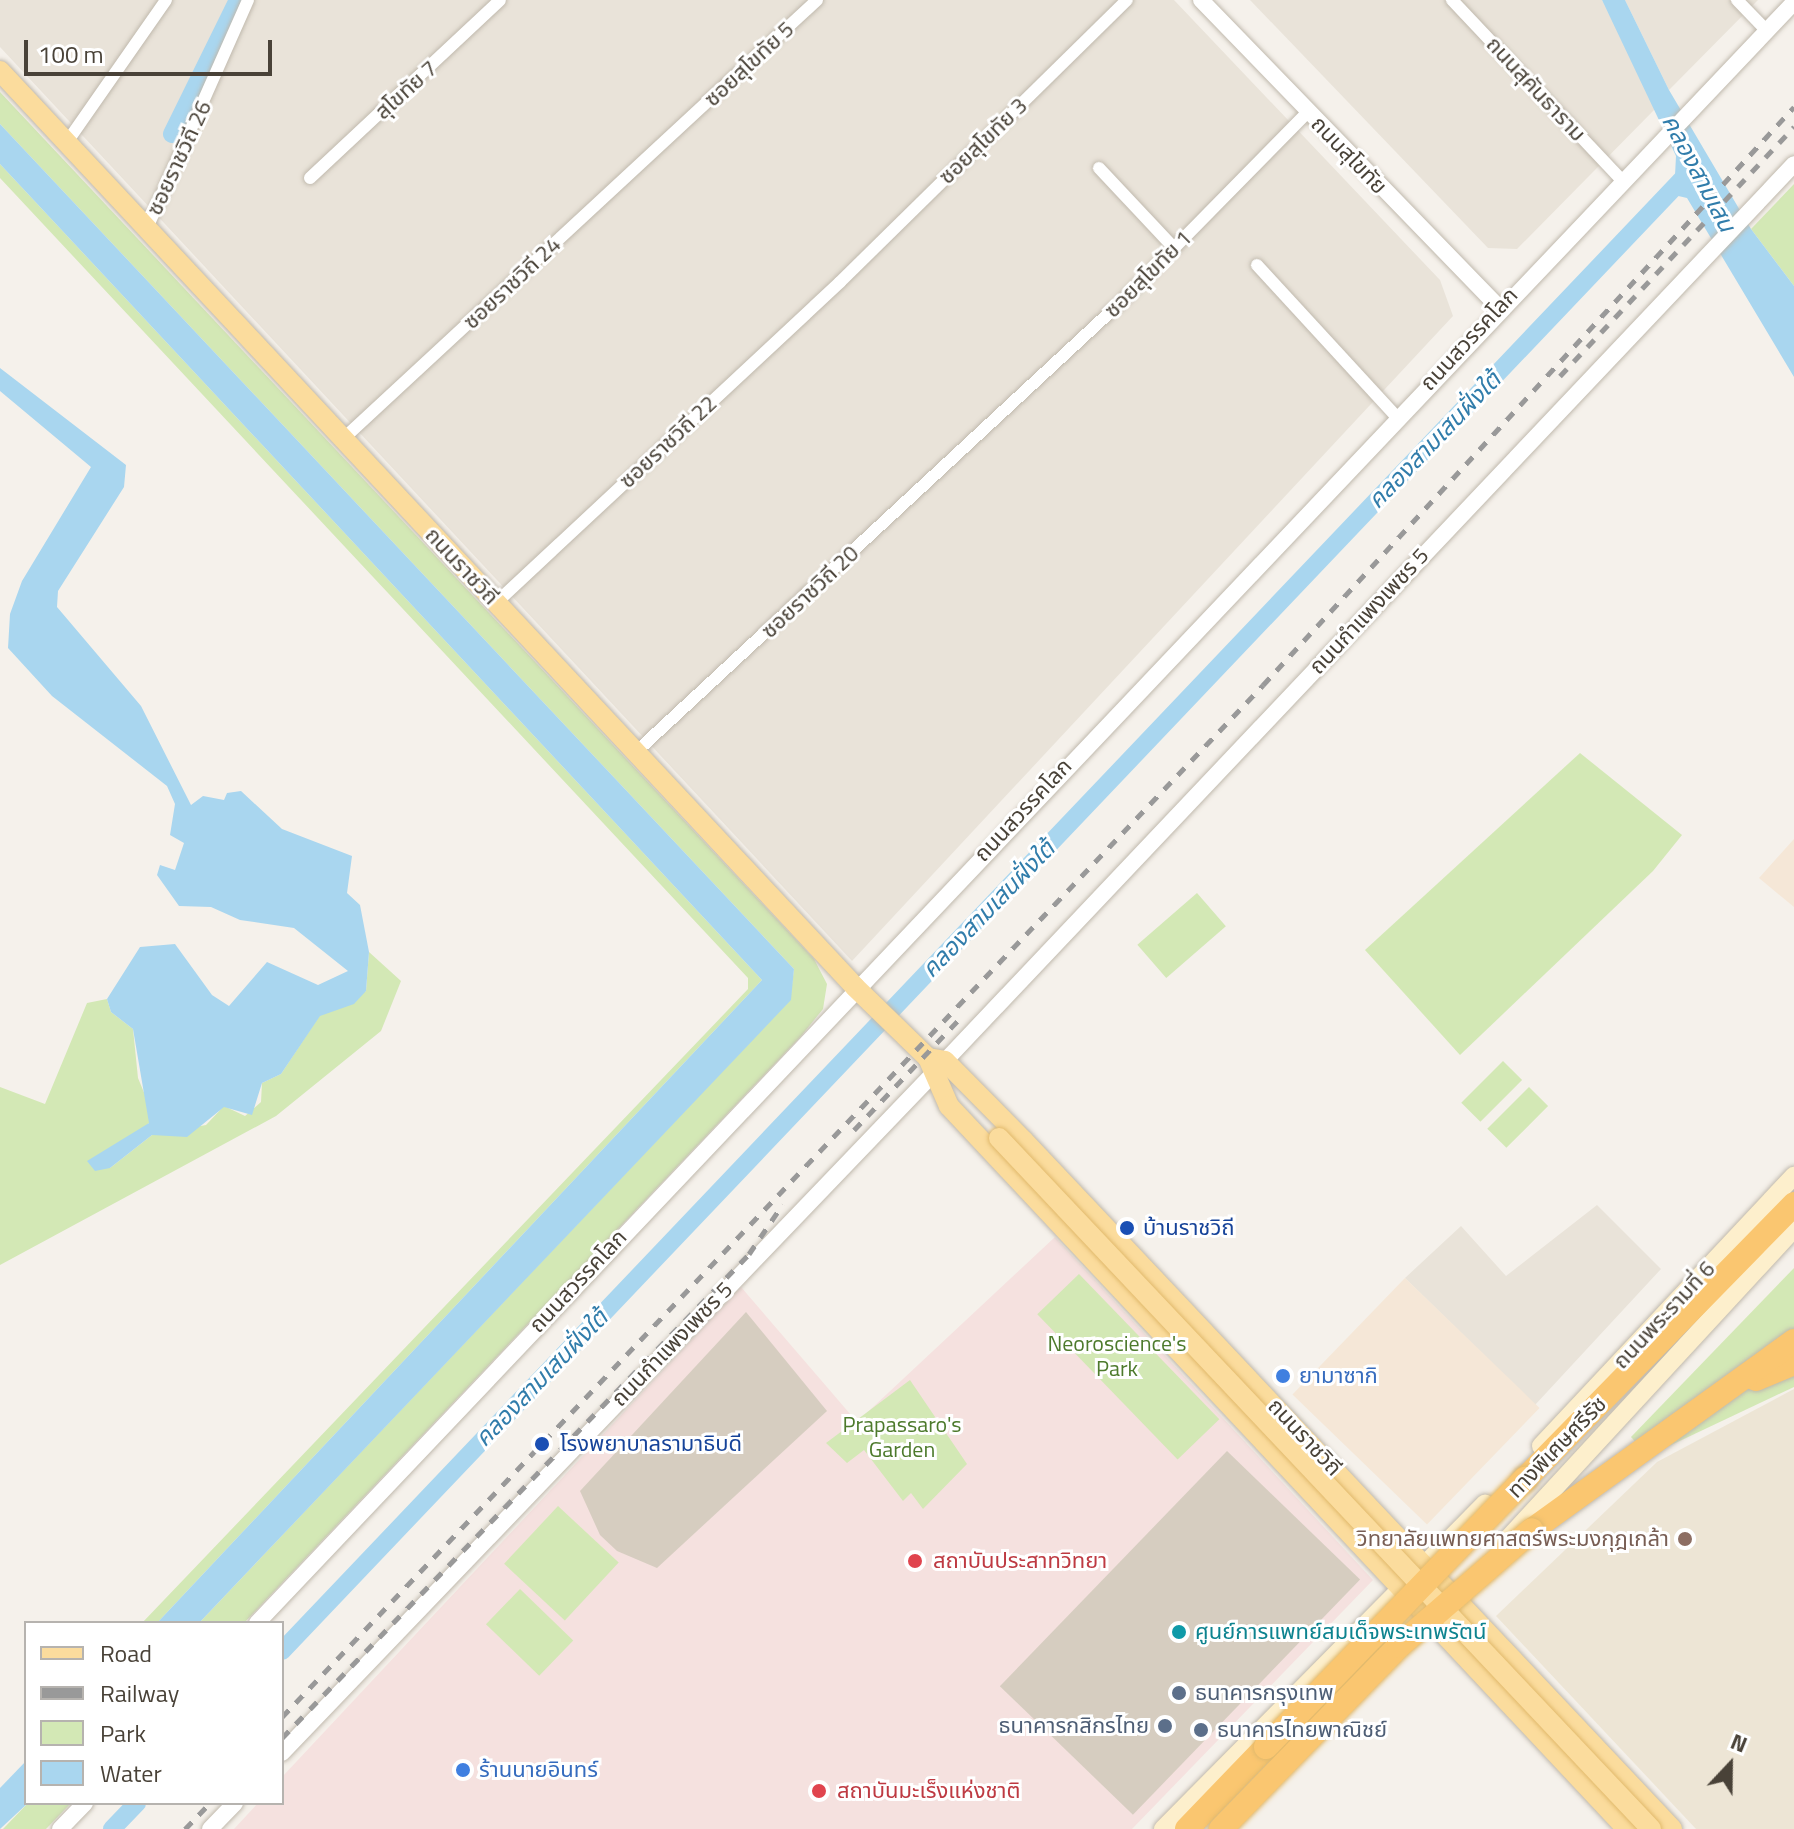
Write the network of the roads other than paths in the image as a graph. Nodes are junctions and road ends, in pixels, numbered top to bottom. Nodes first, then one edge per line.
1 (166, 0) edge
2 (248, 0) edge
3 (500, 0) edge
4 (817, 0) edge
5 (1127, 0) edge
6 (1201, 0) edge
7 (1452, 0) edge
8 (1737, 0) edge
9 (1794, 2) edge
10 (1766, 30) junction
11 (0, 71) edge
12 (1307, 113) junction
13 (680, 127) joint
14 (67, 142) junction
15 (1794, 164) edge
16 (1099, 168) dead end
17 (1625, 173) junction
18 (310, 178) dead end
19 (147, 228) junction
20 (1174, 248) junction
21 (1257, 265) dead end
22 (840, 282) joint
23 (1499, 307) junction
24 (1396, 416) junction
25 (983, 430) joint
26 (343, 439) junction
27 (497, 602) junction
28 (636, 752) junction
29 (861, 992) junction
30 (936, 1071) junction
31 (1794, 1176) edge
32 (1793, 1212) edge
33 (1794, 1341) edge
34 (1794, 1363) edge
35 (1696, 1406) junction
36 (1374, 1511) junction
37 (1350, 1536) junction
38 (1425, 1564) junction
39 (1400, 1589) junction
40 (1456, 1598) junction
41 (259, 1621) edge
42 (1431, 1622) junction
43 (284, 1751) edge
44 (1276, 1786) junction
45 (1635, 1791) junction
46 (83, 1805) edge
47 (233, 1805) edge
48 (1621, 1822) edge
49 (60, 1829) edge
50 (210, 1829) edge
51 (1163, 1829) edge
52 (1187, 1829) edge
53 (1200, 1829) edge
54 (1221, 1829) edge
55 (1236, 1829) edge
56 (1651, 1829) edge
57 (1672, 1829) edge

1 - 14 street
2 - 19 street, ซอยราชวิถี 26
3 - 18 street, สุโขทัย 7
4 - 13 street, ซอยสุโขทัย 5
5 - 22 street, ซอยสุโขทัย 3
6 - 12 street, ถนนสุโขทัย
7 - 17 street, ถนนสุคันธาราม
8 - 10 street
9 - 10 street, ถนนสวรรคโลก
10 - 17 street, ถนนสวรรคโลก
11 - 14 main road, ถนนราชวิถี
12 - 20 street, ซอยสุโขทัย 1
12 - 23 street, ถนนสุโขทัย
13 - 26 street, ซอยราชวิถี 24
14 - 19 main road, ถนนราชวิถี
15 - 30 street, ถนนกำแพงเพชร 5
16 - 20 street
17 - 23 street, ถนนสวรรคโลก
19 - 26 main road, ถนนราชวิถี
20 - 25 street, ซอยสุโขทัย 1
21 - 24 street
22 - 27 street, ซอยราชวิถี 22
23 - 24 street, ถนนสวรรคโลก
24 - 29 street, ถนนสวรรคโลก
25 - 28 street, ซอยราชวิถี 20
26 - 27 main road, ถนนราชวิถี
27 - 28 main road, ถนนราชวิถี
28 - 29 main road, ถนนราชวิถี
29 - 30 main road, ถนนราชวิถี
29 - 41 street, ถนนสวรรคโลก
30 - 36 main road, ถนนราชวิถี
30 - 37 main road, ถนนราชวิถี
30 - 43 street, ถนนกำแพงเพชร 5
30 - 56 main road, bridge
31 - 38 main road, ถนนพระรามที่ 6
32 - 40 main road, ถนนพระรามที่ 6
32 - 52 highway, ทางพิเศษศรีรัช, bridge
33 - 35 highway
34 - 35 highway
35 - 54 highway, ทางพิเศษศรีรัช, bridge
36 - 37 main road
36 - 38 main road, ถนนราชวิถี
37 - 39 main road, ถนนราชวิถี
38 - 39 main road, ถนนพระรามที่ 6
38 - 40 main road, ถนนราชวิถี
39 - 42 main road, ถนนราชวิถี
39 - 51 main road, ถนนพระรามที่ 6
40 - 42 main road, ถนนพระรามที่ 6
40 - 45 main road, ถนนราชวิถี
42 - 44 main road, ถนนพระรามที่ 6
42 - 48 main road, ถนนราชวิถี
44 - 53 main road
44 - 55 main road, ถนนพระรามที่ 6
45 - 48 main road
45 - 57 main road, ถนนราชวิถี
46 - 49 street
47 - 50 street

